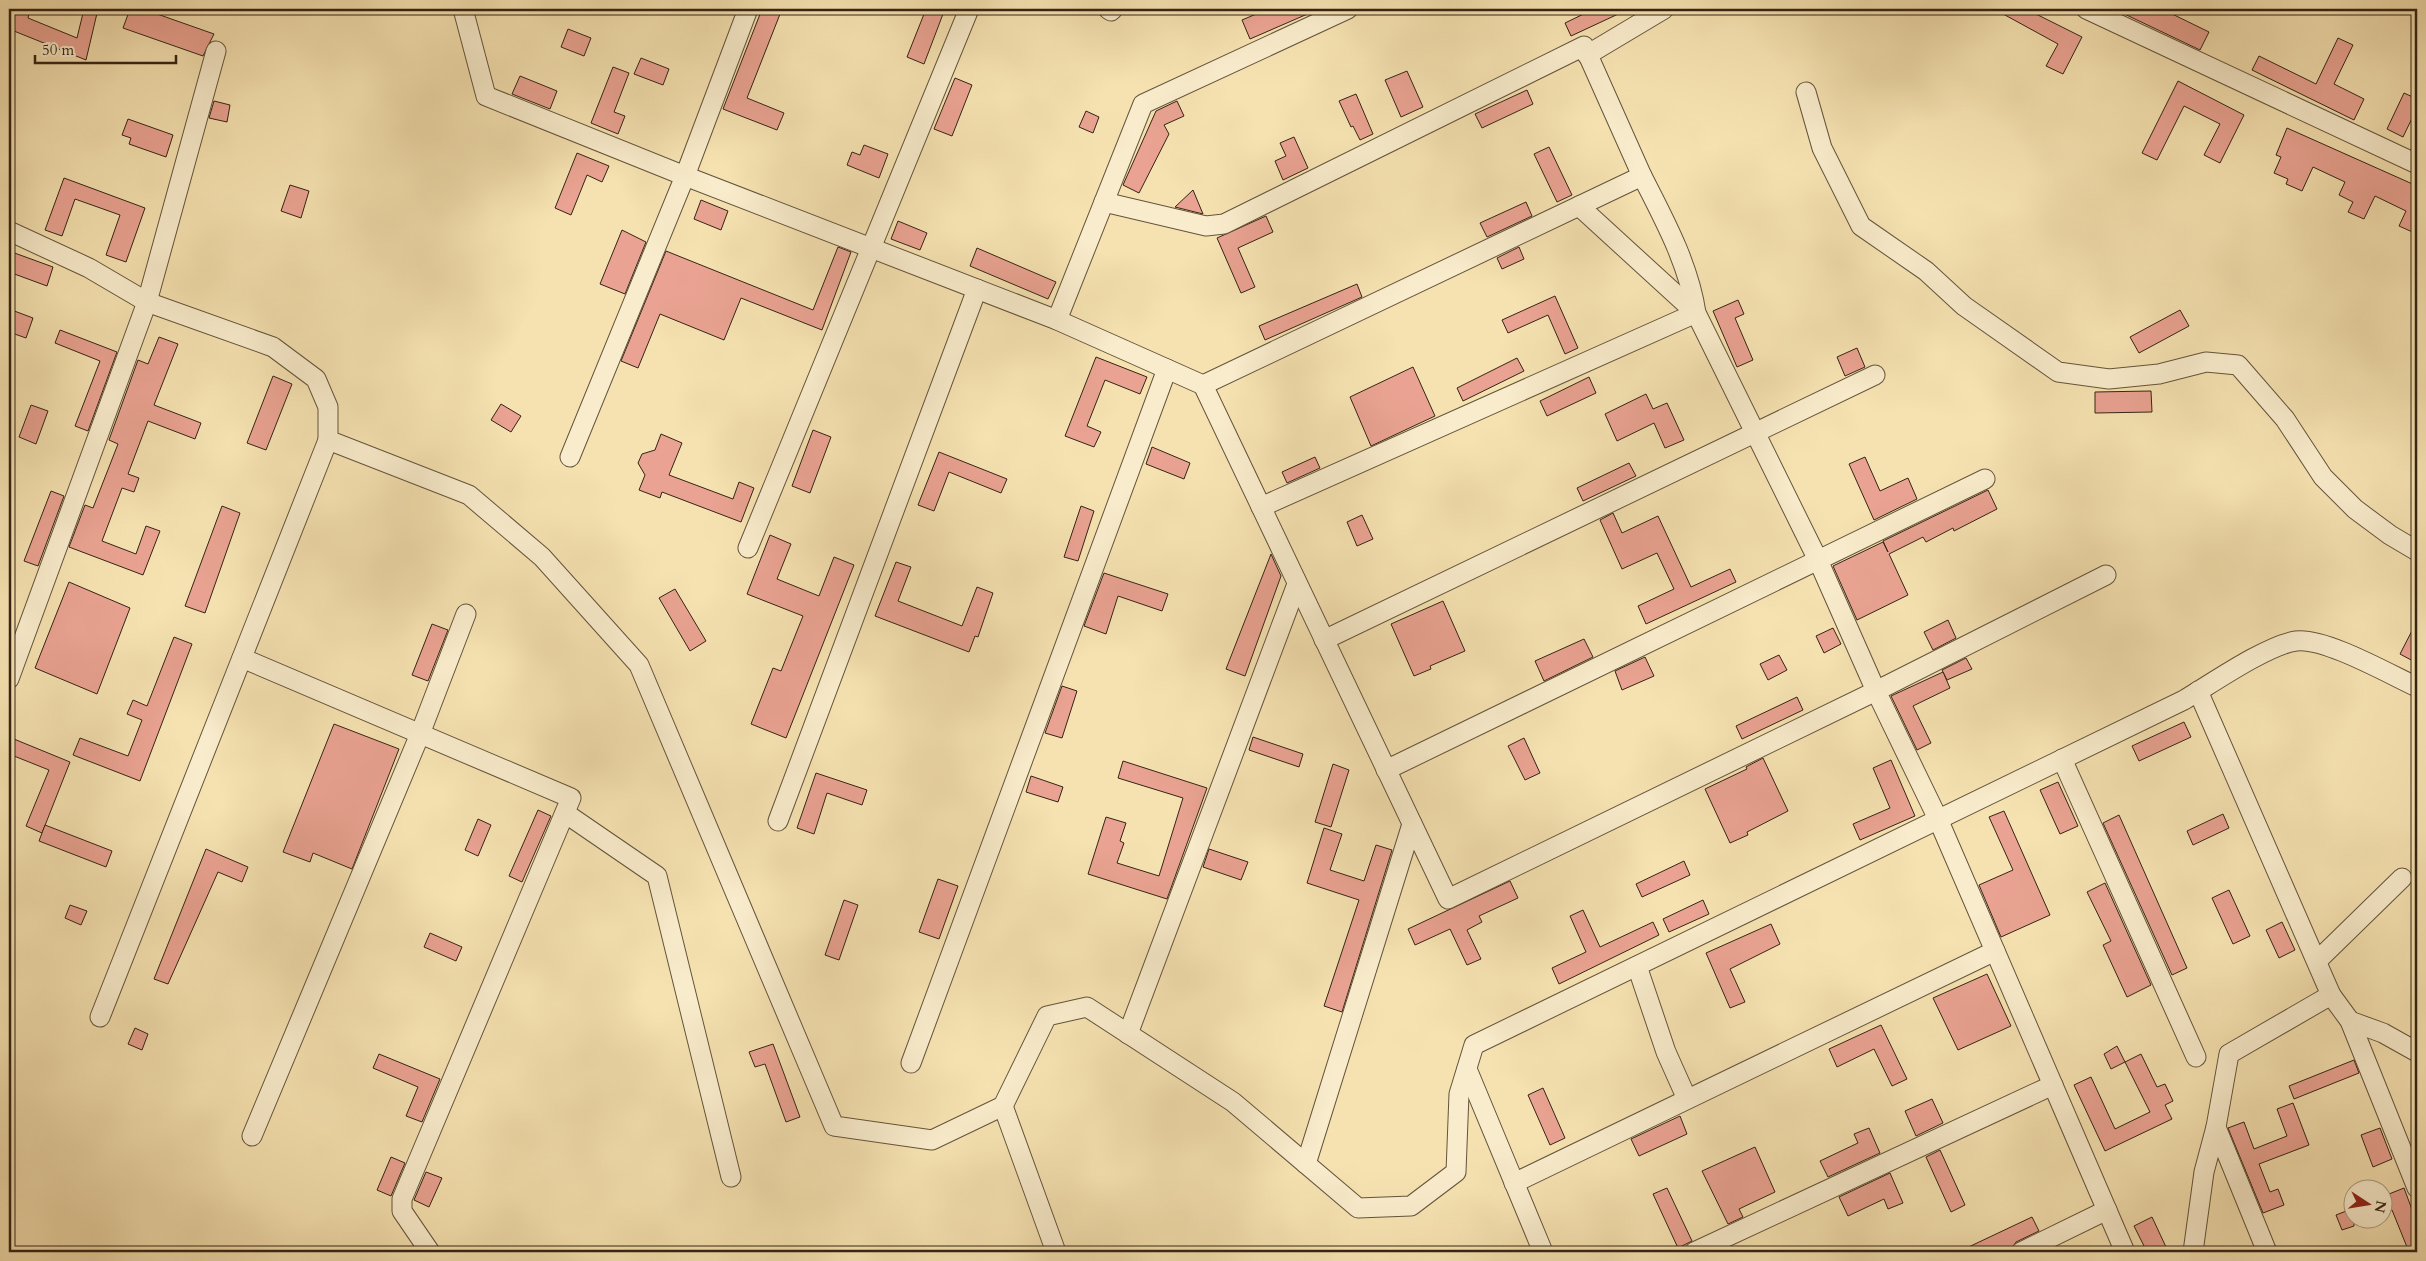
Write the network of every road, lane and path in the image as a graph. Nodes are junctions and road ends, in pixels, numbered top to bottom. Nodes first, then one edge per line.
1 (463, 9) edge
2 (748, 9) edge
3 (969, 9) edge
4 (1108, 9) edge
5 (1113, 9) edge
6 (1348, 9) edge
7 (1664, 9) edge
8 (2086, 9) edge
9 (216, 51) dead end
10 (1587, 54) junction
11 (1806, 92) dead end
12 (2417, 164) edge
13 (680, 174) junction
14 (1642, 176) junction
15 (1104, 202) junction
16 (1579, 206) junction
17 (9, 231) edge
18 (871, 248) junction
19 (977, 289) junction
20 (147, 302) junction
21 (1696, 313) junction
22 (1057, 320) junction
23 (1167, 369) junction
24 (1875, 375) dead end
25 (1203, 385) junction
26 (1755, 433) junction
27 (328, 440) junction
28 (570, 457) dead end
29 (1984, 479) dead end
30 (1261, 507) junction
31 (748, 548) dead end
32 (2417, 551) edge
33 (1818, 560) junction
34 (2106, 575) dead end
35 (1297, 584) junction
36 (466, 614) dead end
37 (1324, 640) junction
38 (242, 658) junction
39 (9, 679) edge
40 (2417, 687) edge
41 (1876, 691) junction
42 (2198, 691) junction
43 (420, 734) junction
44 (2062, 759) junction
45 (1386, 770) junction
46 (565, 813) junction
47 (1938, 819) junction
48 (778, 821) dead end
49 (1412, 824) junction
50 (2402, 878) dead end
51 (1995, 951) junction
52 (2317, 961) junction
53 (1637, 966) junction
54 (2331, 995) junction
55 (100, 1017) dead end
56 (2350, 1022) junction
57 (1128, 1034) junction
58 (2417, 1052) edge
59 (2196, 1057) dead end
60 (911, 1063) dead end
61 (1467, 1069) junction
62 (2053, 1085) junction
63 (1688, 1099) junction
64 (1003, 1106) junction
65 (2216, 1127) junction
66 (252, 1136) dead end
67 (1306, 1164) junction
68 (731, 1177) dead end
69 (1514, 1183) junction
70 (2417, 1188) edge
71 (2107, 1210) junction
72 (430, 1252) edge
73 (1056, 1252) edge
74 (1542, 1252) edge
75 (1694, 1252) edge
76 (2021, 1252) edge
77 (2125, 1252) edge
78 (2193, 1252) edge
79 (2267, 1252) edge

1 - 13 street
2 - 13 street
3 - 18 street
4 - 5 street
6 - 15 street
7 - 10 street
8 - 12 street
9 - 20 street
10 - 14 street
10 - 15 street
11 - 32 street
13 - 18 street
13 - 28 street
14 - 16 street
14 - 21 street
15 - 22 street
16 - 21 street
16 - 25 street
17 - 20 street
18 - 19 street
18 - 31 street
19 - 22 street
19 - 48 street
20 - 27 street
20 - 39 street
21 - 26 street
21 - 30 street
22 - 23 street
23 - 25 street
23 - 60 street
24 - 26 street
25 - 30 street
26 - 33 street
26 - 37 street
27 - 38 street
27 - 64 street
29 - 33 street
30 - 35 street
33 - 41 street
33 - 45 street
34 - 41 street
35 - 37 street
35 - 57 street
36 - 43 street
37 - 45 street
38 - 43 street
38 - 55 street
40 - 42 street
41 - 47 street
41 - 49 street
42 - 44 street
42 - 52 street
43 - 46 street
43 - 66 street
44 - 47 street
44 - 59 street
45 - 49 street
46 - 68 street
46 - 72 street
47 - 51 street
47 - 53 street
49 - 67 street
50 - 52 street
51 - 62 street
51 - 63 street
52 - 54 street
53 - 61 street
53 - 63 street
54 - 56 street
54 - 65 street
56 - 58 street
56 - 70 street
57 - 64 street
57 - 67 street
61 - 67 street
61 - 69 street
62 - 71 street
62 - 75 street
63 - 69 street
64 - 73 street
65 - 78 street
65 - 79 street
69 - 74 street
71 - 76 street
71 - 77 street

